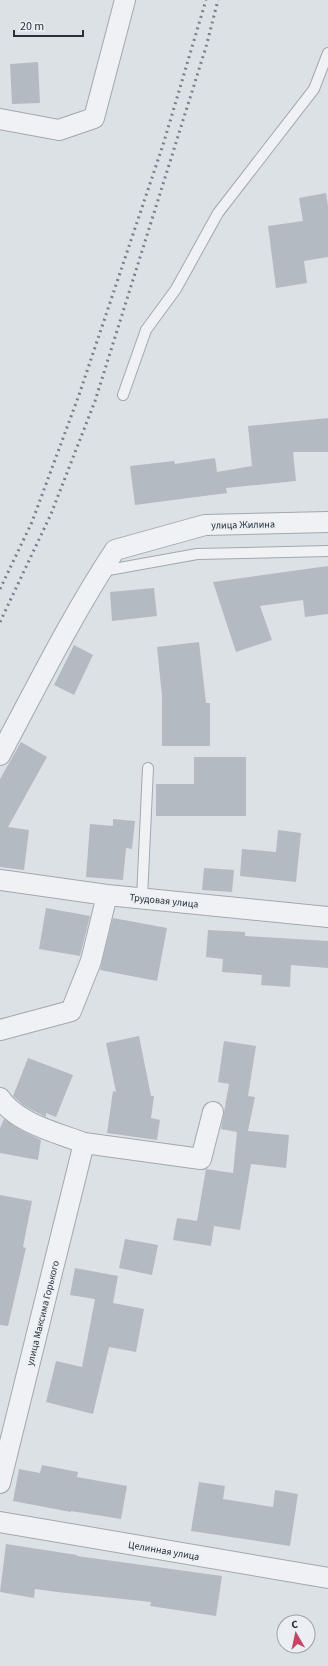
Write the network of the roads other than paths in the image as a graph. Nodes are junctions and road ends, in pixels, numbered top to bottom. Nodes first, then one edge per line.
1 (125, 0) edge
2 (328, 52) edge
3 (0, 119) edge
4 (123, 396) dead end
5 (328, 522) edge
6 (328, 551) edge
7 (101, 572) junction
8 (0, 755) edge
9 (148, 768) dead end
10 (0, 880) edge
11 (107, 894) junction
12 (142, 898) junction
13 (328, 917) edge
14 (0, 1030) edge
15 (0, 1098) edge
16 (213, 1112) dead end
17 (84, 1143) junction
18 (0, 1484) edge
19 (0, 1522) edge
20 (328, 1578) edge

1 - 3 street
2 - 4 lane
5 - 7 street, улица Жилина
6 - 7 lane
7 - 8 street, улица Жилина
9 - 12 lane
10 - 11 street, Трудовая улица
11 - 12 street, Трудовая улица
11 - 14 street
12 - 13 street, Трудовая улица
15 - 17 street
16 - 17 street
17 - 18 street, улица Максима Горького
19 - 20 street, Целинная улица

